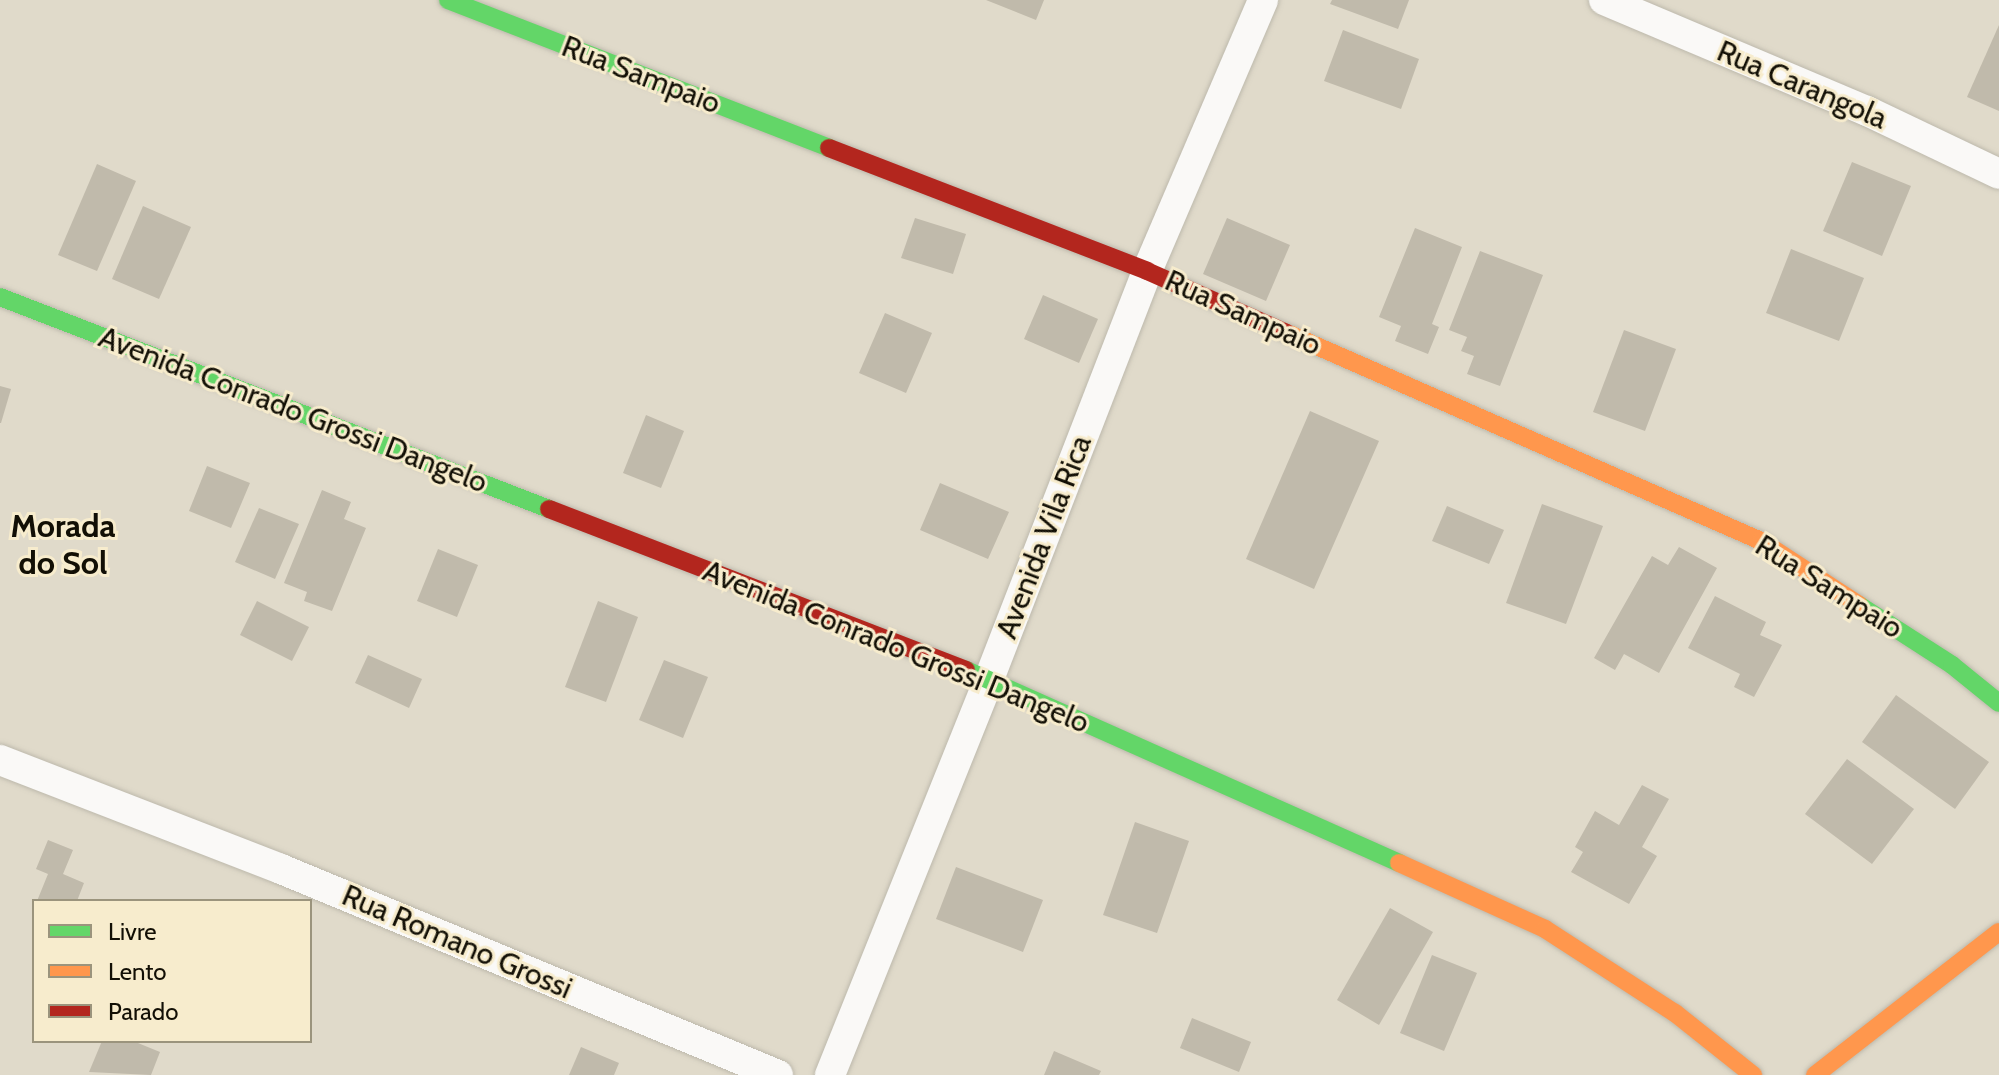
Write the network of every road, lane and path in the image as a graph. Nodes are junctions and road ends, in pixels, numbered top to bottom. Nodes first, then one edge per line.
1 (448, 0) edge
2 (1263, 0) edge
3 (1604, 0) edge
4 (1999, 174) edge
5 (1147, 271) junction
6 (0, 297) edge
7 (989, 679) junction
8 (1999, 703) edge
9 (0, 760) edge
10 (1999, 932) edge
11 (778, 1075) edge
12 (830, 1075) edge
13 (1753, 1075) edge
14 (1815, 1075) edge

1 - 5 street, Rua Sampaio
2 - 5 street, Avenida Vila Rica
3 - 4 street, Rua Carangola
5 - 7 street, Avenida Vila Rica
5 - 8 street, Rua Sampaio
6 - 7 street, Avenida Conrado Grossi Dangelo
7 - 12 street, Avenida Vila Rica
7 - 13 street, Avenida Conrado Grossi Dangelo
9 - 11 street, Rua Romano Grossi
10 - 14 street

